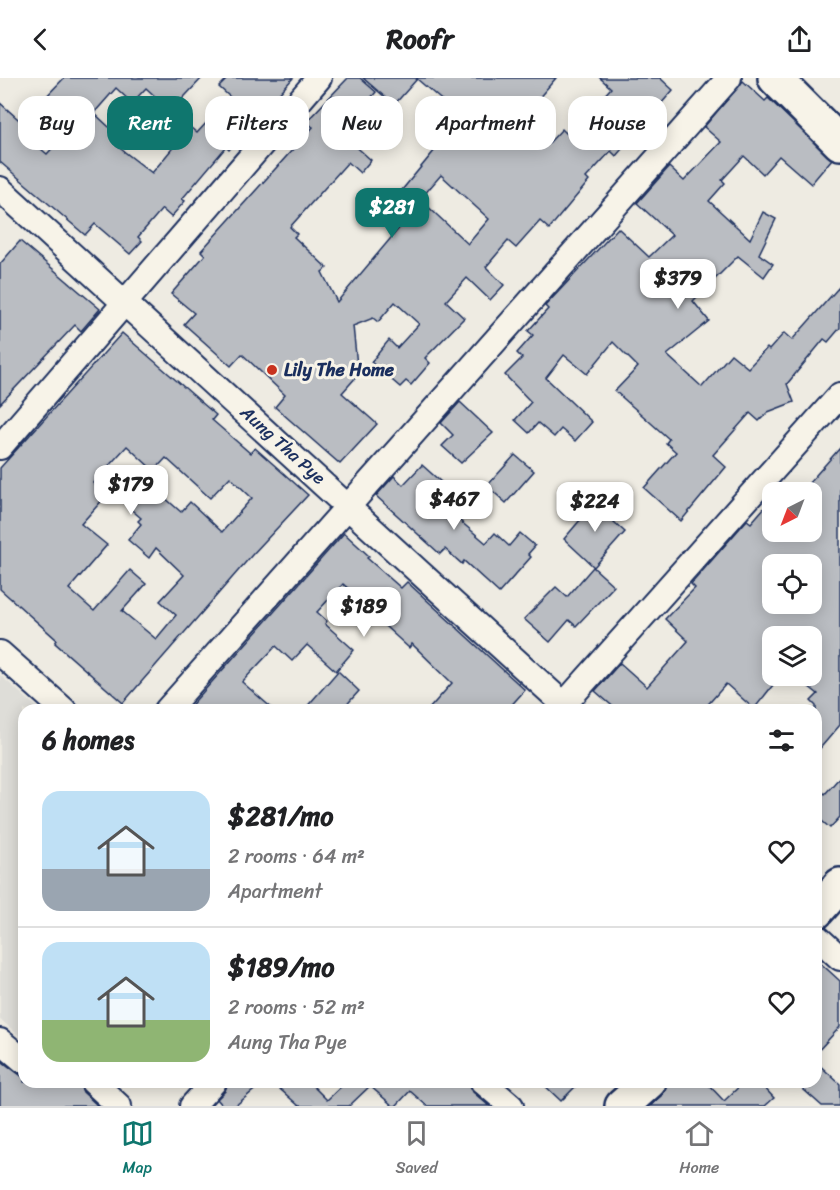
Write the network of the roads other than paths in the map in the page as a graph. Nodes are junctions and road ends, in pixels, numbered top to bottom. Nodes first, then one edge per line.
1 (319, 78) edge
2 (729, 78) edge
3 (775, 78) edge
4 (840, 143) edge
5 (0, 189) edge
6 (125, 302) junction
7 (840, 395) edge
8 (0, 447) edge
9 (350, 506) junction
10 (0, 653) edge
11 (57, 704) edge
12 (172, 704) edge
13 (561, 704) edge
14 (569, 704) edge
15 (840, 885) edge
16 (822, 905) edge
17 (822, 942) edge
18 (840, 958) edge
19 (0, 1041) edge
20 (18, 1056) edge
21 (100, 1088) edge
22 (208, 1088) edge
23 (490, 1088) edge
24 (642, 1088) edge
25 (119, 1106) edge
26 (192, 1106) edge
27 (511, 1106) edge
28 (622, 1106) edge

1 - 6 street
2 - 9 street
3 - 4 main road
5 - 6 street, Aung Tha Pye
6 - 8 street
6 - 9 street, Aung Tha Pye
7 - 14 street
9 - 12 street
9 - 13 street, Aung Tha Pye
10 - 11 street
15 - 16 main road
17 - 18 street
19 - 20 street
21 - 25 street
22 - 26 street
23 - 27 street
24 - 28 main road

